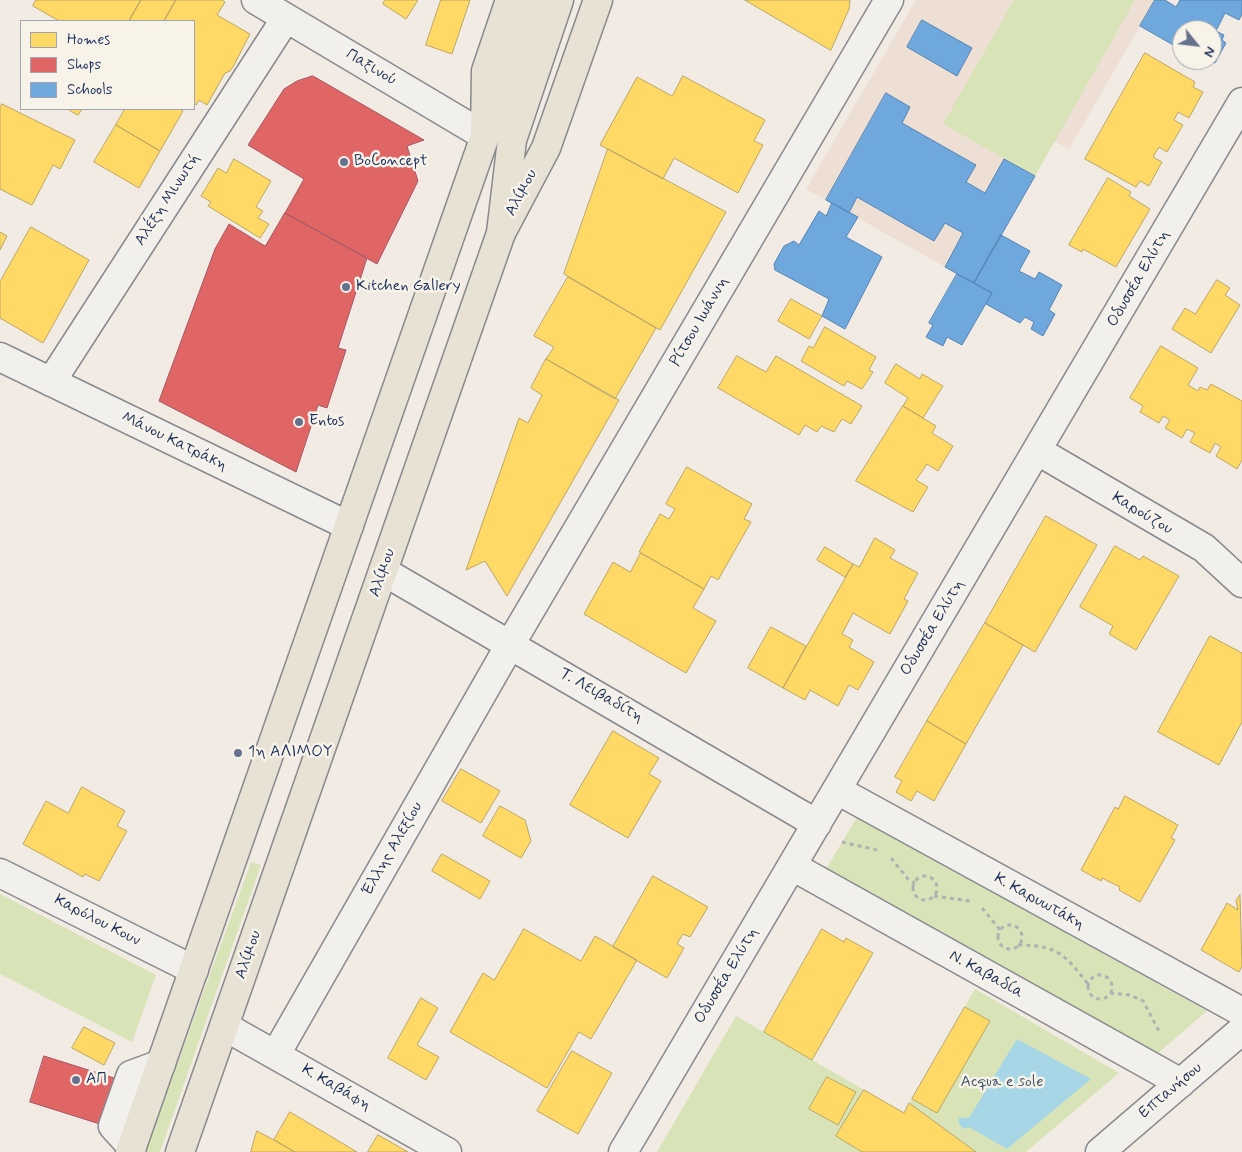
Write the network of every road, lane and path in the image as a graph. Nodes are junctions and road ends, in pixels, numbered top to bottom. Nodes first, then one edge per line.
1 (256, 0) edge
2 (510, 0) edge
3 (534, 0) edge
4 (559, 0) edge
5 (598, 0) edge
6 (889, 0) edge
7 (286, 18) junction
8 (1242, 102) edge
9 (485, 136) junction
10 (501, 232) junction
11 (0, 357) edge
12 (51, 382) junction
13 (1038, 451) junction
14 (349, 526) junction
15 (383, 571) junction
16 (1242, 583) edge
17 (511, 643) junction
18 (837, 790) junction
19 (816, 827) junction
20 (881, 851) dead end
21 (888, 855) dead end
22 (792, 866) junction
23 (0, 873) edge
24 (915, 883) junction
25 (934, 896) junction
26 (1001, 930) junction
27 (1018, 946) junction
28 (194, 970) junction
29 (1088, 984) junction
30 (1110, 993) junction
31 (1242, 1012) edge
32 (224, 1026) junction
33 (1242, 1030) edge
34 (276, 1054) junction
35 (1190, 1075) junction
36 (131, 1149) edge
37 (180, 1152) edge
38 (447, 1152) edge
39 (623, 1152) edge
40 (1100, 1152) edge

1 - 7 street, Παξινού
2 - 9 main road
3 - 9 main road
4 - 10 main road
5 - 10 main road, Αλίμου
6 - 17 street, Ρίτσου Ιωάννη
7 - 9 street, Παξινού
7 - 12 street, Αλέξη Μινωτή
8 - 13 street, Οδυσσέα Ελύτη
9 - 14 main road
10 - 15 main road, Αλίμου
11 - 12 street, Μάνου Κατράκη
12 - 14 street, Μάνου Κατράκη
13 - 16 street, Καρούζου
13 - 18 street, Οδυσσέα Ελύτη
14 - 28 main road
15 - 17 street, Τ. Λειβαδίτη
15 - 32 main road, Αλίμου
17 - 19 street, Τ. Λειβαδίτη
17 - 34 street, Έλλης Αλεξίου
18 - 19 street, Οδυσσέα Ελύτη
18 - 31 street, Κ. Καρυωτάκη
19 - 20 path
19 - 22 street, Οδυσσέα Ελύτη
21 - 24 path
22 - 35 street, Ν. Καβαδία
22 - 39 street, Οδυσσέα Ελύτη
23 - 28 street, Καρόλου Κουν
24 - 25 path
24 - 25 path
25 - 26 path
26 - 27 path
26 - 27 path
27 - 29 path
28 - 36 main road
29 - 30 path
29 - 30 path
30 - 35 path
32 - 34 street, Κ. Καβάφη
32 - 37 main road, Αλίμου
33 - 35 street, Επτανήσου
34 - 38 street, Κ. Καβάφη
35 - 40 street, Επτανήσου

